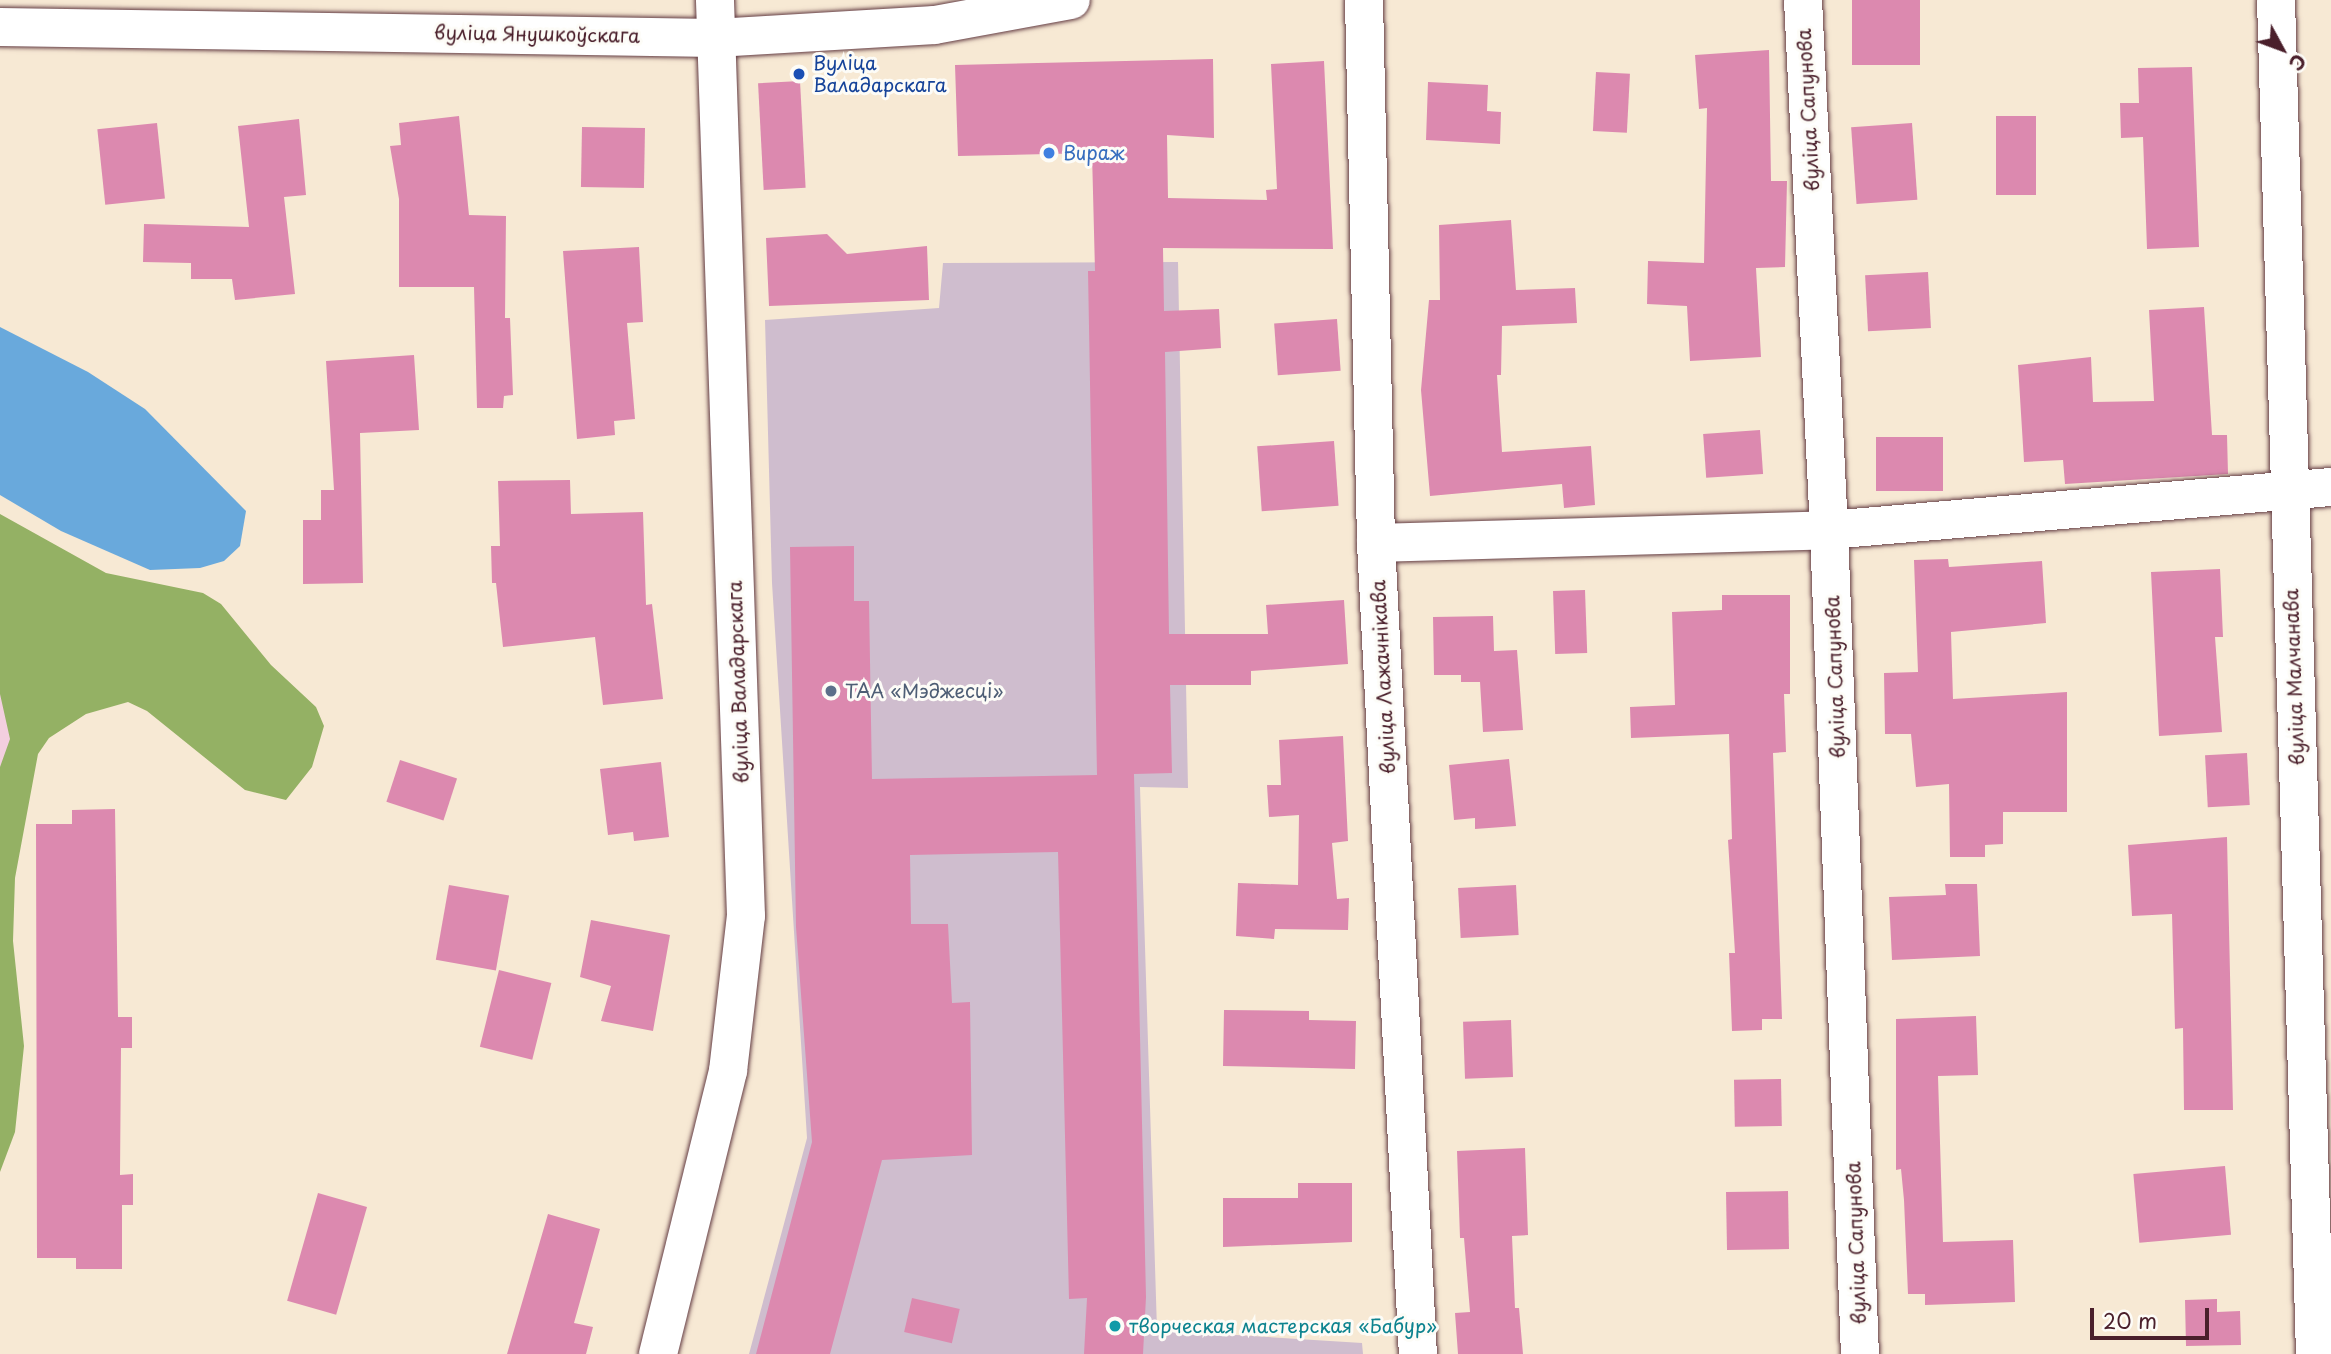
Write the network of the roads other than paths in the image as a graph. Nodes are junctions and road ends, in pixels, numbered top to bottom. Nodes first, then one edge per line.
1 (715, 0) edge
2 (1071, 0) edge
3 (1364, 0) edge
4 (1803, 0) edge
5 (2276, 0) edge
6 (229, 14) edge
7 (0, 27) edge
8 (716, 38) junction
9 (2331, 487) edge
10 (2288, 488) junction
11 (1829, 530) junction
12 (1376, 543) junction
13 (658, 1354) edge
14 (1418, 1354) edge
15 (1860, 1354) edge
16 (2315, 1354) edge

1 - 8 street, вуліца Валадарскага
2 - 8 street, вуліца Янушкоўскага
3 - 12 street, вуліца Лажачнікава
4 - 11 street, вуліца Сапунова
5 - 10 street, вуліца Малчанава
6 - 7 street, вуліца Янушкоўскага
6 - 8 street, вуліца Янушкоўскага
8 - 13 street, вуліца Валадарскага
9 - 10 street
10 - 11 street
10 - 16 street, вуліца Малчанава
11 - 12 street
11 - 15 street, вуліца Сапунова
12 - 14 street, вуліца Лажачнікава

